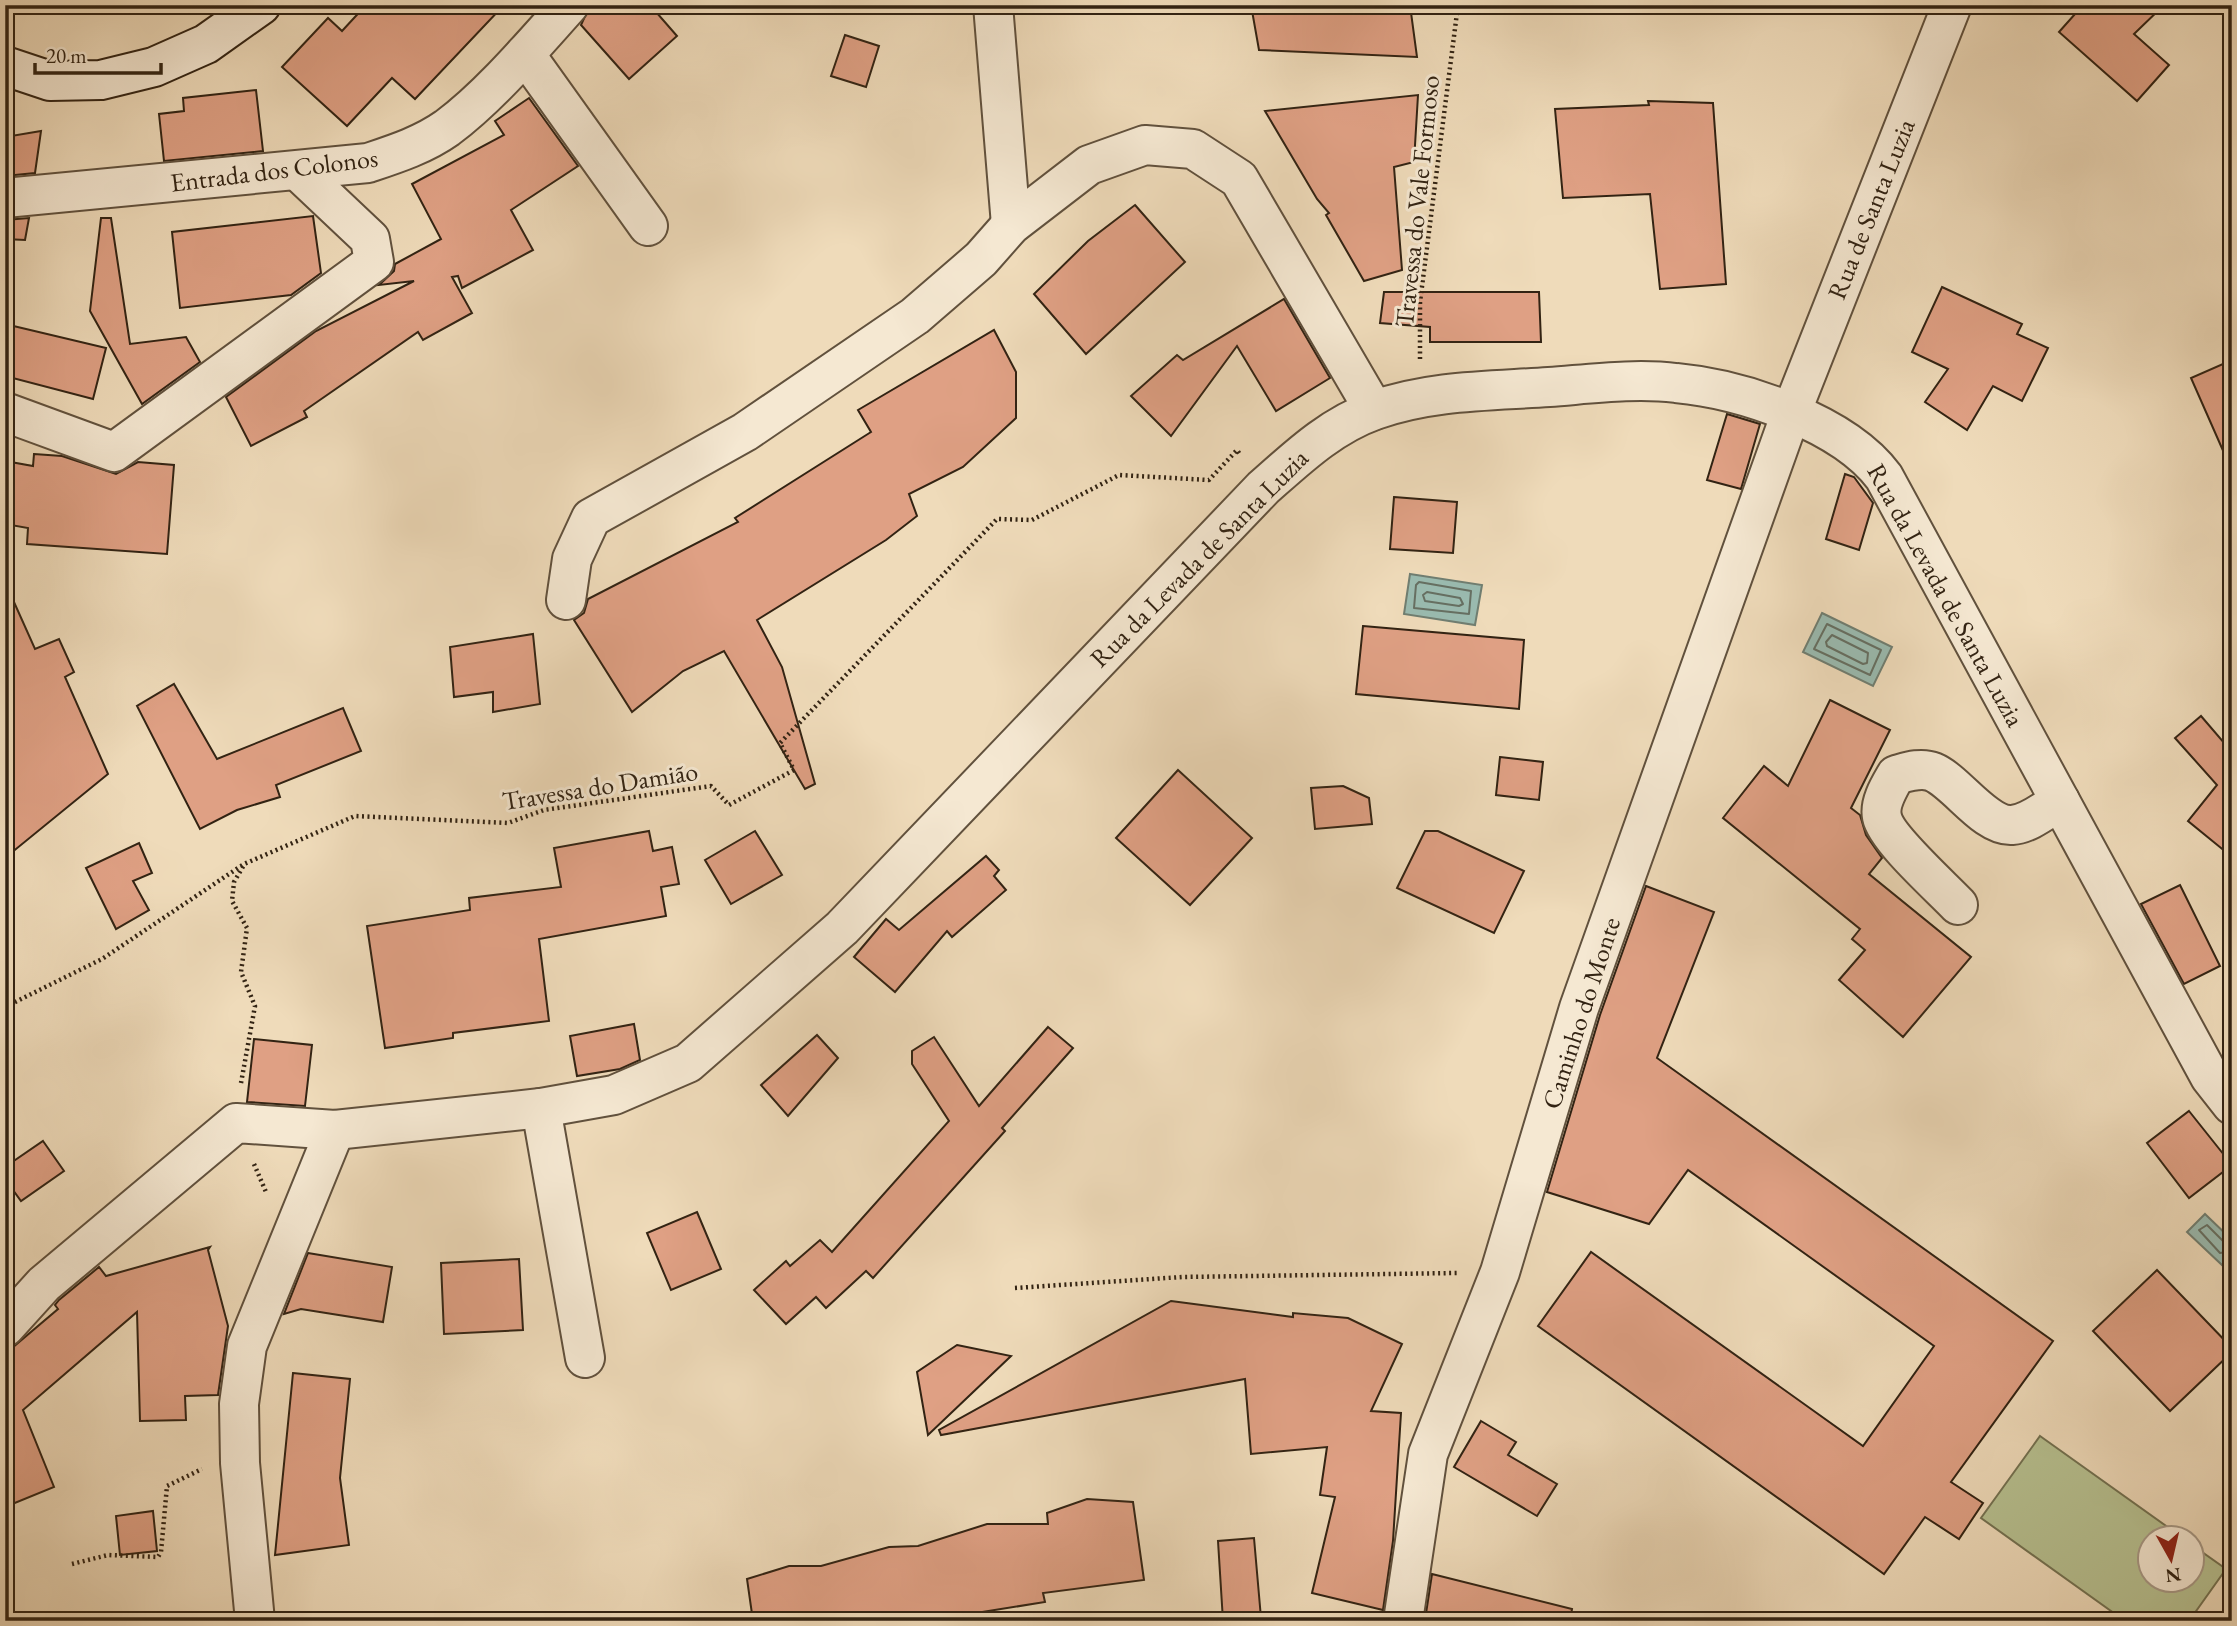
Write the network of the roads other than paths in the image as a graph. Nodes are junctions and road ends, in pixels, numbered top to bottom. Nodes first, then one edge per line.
1 (261, 5) edge
2 (569, 5) edge
3 (993, 5) edge
4 (1952, 5) edge
5 (525, 54) junction
6 (5, 66) edge
7 (298, 171) junction
8 (5, 198) edge
9 (1011, 225) junction
10 (648, 226) dead end
11 (1374, 410) junction
12 (5, 412) edge
13 (1791, 413) junction
14 (566, 600) dead end
15 (2060, 801) junction
16 (1958, 905) dead end
17 (2232, 1105) edge
18 (541, 1108) junction
19 (335, 1130) junction
20 (5, 1327) edge
21 (585, 1358) dead end
22 (255, 1621) edge
23 (1403, 1621) edge

1 - 6 street
2 - 5 street, Entrada dos Colonos
3 - 9 street
4 - 13 street, Rua de Santa Luzia
5 - 7 street, Entrada dos Colonos
5 - 10 street
7 - 8 street, Entrada dos Colonos
7 - 12 street
9 - 11 street
9 - 14 street
11 - 13 street, Rua da Levada de Santa Luzia
11 - 18 street, Rua da Levada de Santa Luzia
13 - 15 street, Rua da Levada de Santa Luzia
13 - 23 street, Caminho do Monte
15 - 16 street
15 - 17 street, Rua da Levada de Santa Luzia
18 - 19 street, Rua da Levada de Santa Luzia
18 - 21 street
19 - 20 street, Rua da Levada de Santa Luzia
19 - 22 street

